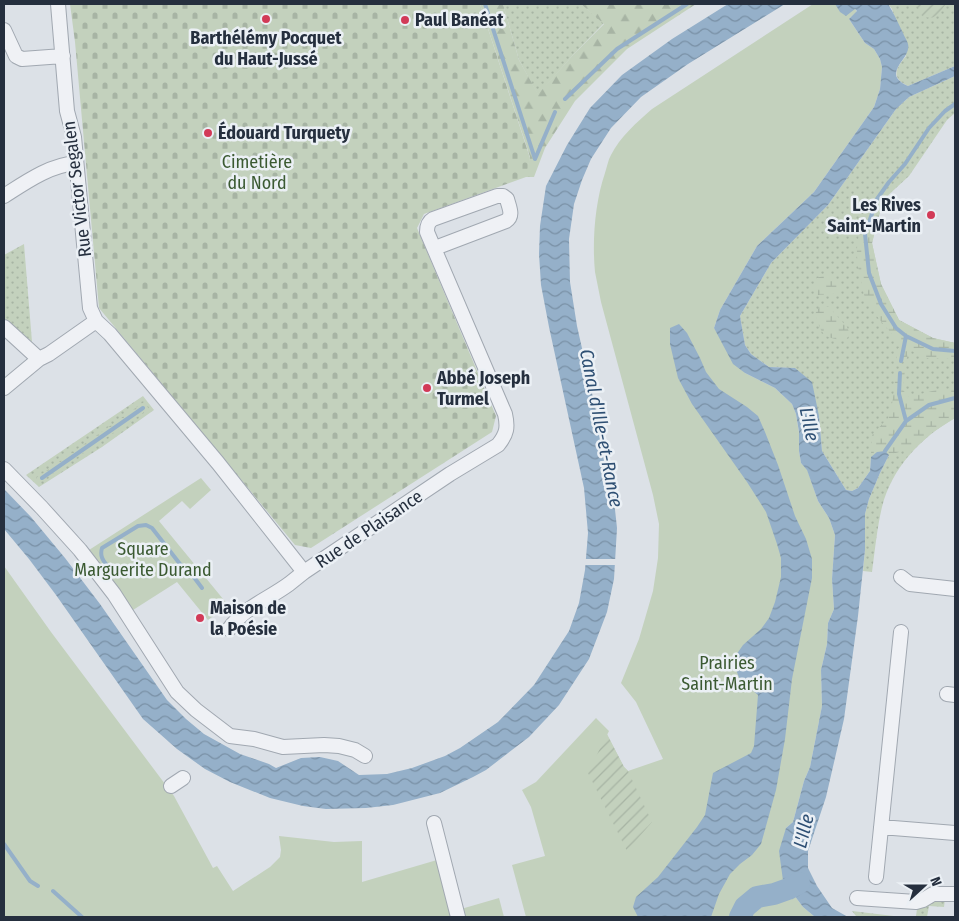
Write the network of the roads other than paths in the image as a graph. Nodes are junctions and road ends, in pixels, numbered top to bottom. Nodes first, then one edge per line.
1 (58, 4) edge
2 (4, 30) edge
3 (63, 56) junction
4 (76, 163) junction
5 (4, 196) edge
6 (435, 248) junction
7 (96, 321) junction
8 (4, 327) edge
9 (39, 359) junction
10 (4, 388) edge
11 (4, 469) edge
12 (304, 572) junction
13 (901, 577) dead end
14 (955, 589) edge
15 (229, 629) dead end
16 (901, 632) dead end
17 (365, 756) dead end
18 (183, 778) dead end
19 (171, 786) dead end
20 (434, 823) dead end
21 (882, 827) junction
22 (955, 833) edge
23 (876, 877) dead end
24 (955, 894) edge
25 (857, 898) dead end
26 (458, 917) edge

1 - 3 street, Rue Victor Segalen
2 - 3 street
3 - 4 street, Rue Victor Segalen
4 - 5 street
4 - 7 street, Rue Victor Segalen
6 - 6 street, Rue de Plaisance
6 - 12 street, Rue de Plaisance
7 - 9 street
7 - 12 street, Rue de Plaisance
8 - 9 street
9 - 10 street
11 - 17 street
12 - 15 street
13 - 14 street
16 - 21 street
18 - 19 street
20 - 26 street
21 - 22 street
21 - 23 street
24 - 25 street

